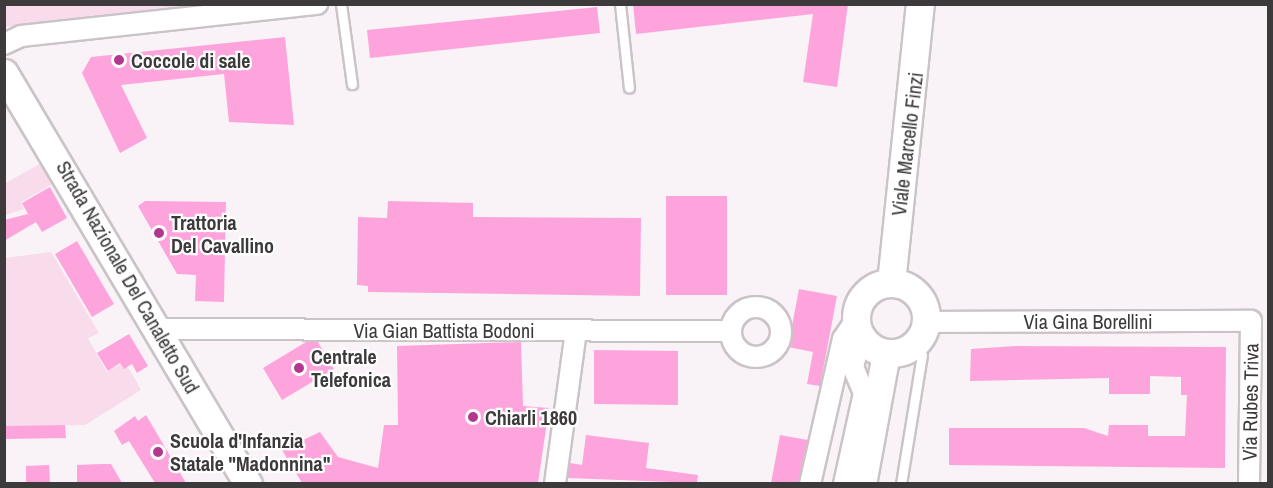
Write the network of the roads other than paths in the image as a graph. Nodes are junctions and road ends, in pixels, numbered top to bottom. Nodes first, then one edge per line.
1 (317, 4) edge
2 (341, 4) edge
3 (620, 4) edge
4 (920, 4) edge
5 (4, 44) edge
6 (4, 73) edge
7 (352, 84) dead end
8 (630, 88) dead end
9 (891, 283) junction
10 (1251, 321) joint
11 (925, 322) junction
12 (858, 328) junction
13 (157, 329) junction
14 (576, 330) junction
15 (731, 331) dead end
16 (886, 353) junction
17 (922, 355) dead end
18 (853, 367) junction
19 (820, 426) junction
20 (248, 483) edge
21 (555, 483) edge
22 (810, 483) edge
23 (844, 483) edge
24 (862, 483) edge
25 (901, 483) edge
26 (1248, 483) edge

1 - 5 street
2 - 7 lane
3 - 8 lane
4 - 9 street, Viale Marcello Finzi
6 - 13 street, Strada Nazionale Del Canaletto Sud
9 - 11 street
9 - 12 street
10 - 11 street, Via Gina Borellini
10 - 26 street, Via Rubes Triva
11 - 16 street
12 - 16 street
12 - 18 street
12 - 19 street
13 - 14 street, Via Gian Battista Bodoni
13 - 20 street, Strada Nazionale Del Canaletto Sud
14 - 15 street, Via Gian Battista Bodoni
14 - 21 street
16 - 24 street
17 - 25 lane
18 - 19 street
18 - 23 street
19 - 22 street

